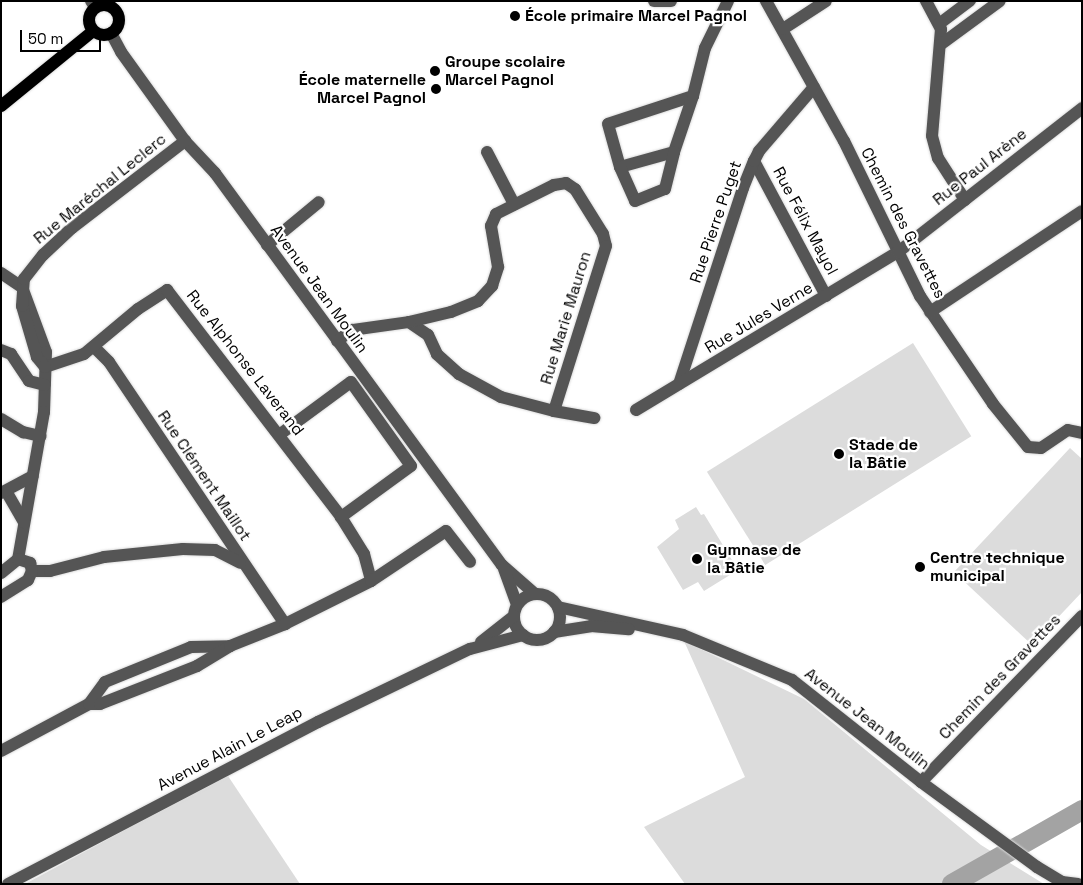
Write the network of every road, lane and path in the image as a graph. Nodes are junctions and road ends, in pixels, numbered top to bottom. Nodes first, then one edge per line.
1 (654, 1) edge
2 (671, 1) edge
3 (728, 1) edge
4 (766, 1) edge
5 (826, 1) edge
6 (926, 1) edge
7 (970, 1) edge
8 (1000, 1) edge
9 (105, 4) edge
10 (939, 24) junction
11 (783, 29) junction
12 (93, 31) junction
13 (110, 33) junction
14 (940, 45) junction
15 (814, 87) junction
16 (693, 96) junction
17 (1, 106) edge
18 (1082, 108) edge
19 (185, 141) junction
20 (487, 152) dead end
21 (674, 152) junction
22 (754, 161) junction
23 (620, 167) junction
24 (965, 200) junction
25 (318, 202) dead end
26 (514, 204) junction
27 (1082, 211) edge
28 (267, 245) junction
29 (898, 252) junction
30 (1, 273) edge
31 (22, 288) junction
32 (826, 296) junction
33 (930, 312) junction
34 (409, 322) junction
35 (337, 341) junction
36 (94, 347) junction
37 (1, 350) edge
38 (45, 367) junction
39 (679, 384) junction
40 (45, 385) junction
41 (636, 410) dead end
42 (554, 411) junction
43 (594, 418) dead end
44 (1, 419) edge
45 (1082, 433) edge
46 (279, 435) junction
47 (41, 436) junction
48 (33, 476) junction
49 (4, 492) edge
50 (341, 517) junction
51 (24, 522) junction
52 (18, 559) junction
53 (470, 562) dead end
54 (502, 565) junction
55 (246, 568) junction
56 (5, 571) edge
57 (32, 571) junction
58 (371, 581) junction
59 (19, 583) junction
60 (535, 594) junction
61 (1, 597) edge
62 (558, 607) junction
63 (515, 610) junction
64 (1082, 616) edge
65 (285, 624) junction
66 (554, 632) junction
67 (676, 633) junction
68 (523, 635) junction
69 (230, 646) junction
70 (470, 649) junction
71 (89, 704) junction
72 (1, 751) edge
73 (921, 782) junction
74 (8, 884) edge
75 (1078, 884) edge

1 - 2 street
3 - 16 street
4 - 11 street, Chemin des Gravettes
5 - 11 street
6 - 10 street
7 - 10 street
8 - 14 street
9 - 12 main road
9 - 13 main road
10 - 14 street
11 - 15 street, Chemin des Gravettes
12 - 13 main road
12 - 17 main road
13 - 19 street, Avenue Jean Moulin
14 - 24 street
15 - 22 street, Rue Pierre Puget
15 - 29 street, Chemin des Gravettes
16 - 21 street
16 - 23 street
18 - 24 street, Rue Paul Arène
19 - 28 street, Avenue Jean Moulin
19 - 31 street, Rue Maréchal Leclerc
20 - 26 street
21 - 23 street
21 - 23 street
22 - 32 street, Rue Félix Mayol
22 - 39 street, Rue Pierre Puget
24 - 29 street, Rue Paul Arène
25 - 28 street
26 - 34 street, Rue Marie Mauron
26 - 42 street, Rue Marie Mauron
27 - 33 street
28 - 35 street, Avenue Jean Moulin
29 - 32 street, Rue Jules Verne
29 - 33 street, Chemin des Gravettes
30 - 31 street
31 - 38 street
32 - 39 street, Rue Jules Verne
33 - 45 street, Chemin des Gravettes
34 - 35 street, Rue Marie Mauron
34 - 42 street, Rue Marie Mauron
35 - 54 street, Avenue Jean Moulin
36 - 38 street, Rue Alphonse Laverand
36 - 46 street, Rue Alphonse Laverand
36 - 55 street, Rue Clément Maillot
37 - 40 street
38 - 40 street
39 - 41 street, Rue Jules Verne
40 - 47 street
42 - 43 street, Rue Marie Mauron
44 - 47 street
46 - 50 street, Rue Alphonse Laverand
46 - 50 street
47 - 48 street
48 - 49 street
48 - 51 street
49 - 51 street
50 - 58 street, Rue Alphonse Laverand
51 - 52 street
52 - 56 street
52 - 57 street
53 - 58 street
54 - 60 street, Avenue Jean Moulin
54 - 63 street, Avenue Jean Moulin
55 - 57 street
55 - 65 street, Rue Clément Maillot
56 - 59 street
57 - 59 street
58 - 65 street
59 - 61 street
60 - 62 street
60 - 63 street
62 - 66 street
62 - 67 street, Avenue Jean Moulin
63 - 68 street
63 - 70 street, Avenue Alain Le Leap
64 - 73 street, Chemin des Gravettes
65 - 69 street
66 - 67 street, Avenue Jean Moulin
66 - 68 street
67 - 73 street, Avenue Jean Moulin
68 - 70 street, Avenue Alain Le Leap
69 - 71 street
69 - 71 street
70 - 74 street, Avenue Alain Le Leap
71 - 72 street
73 - 75 street, Avenue Jean Moulin

